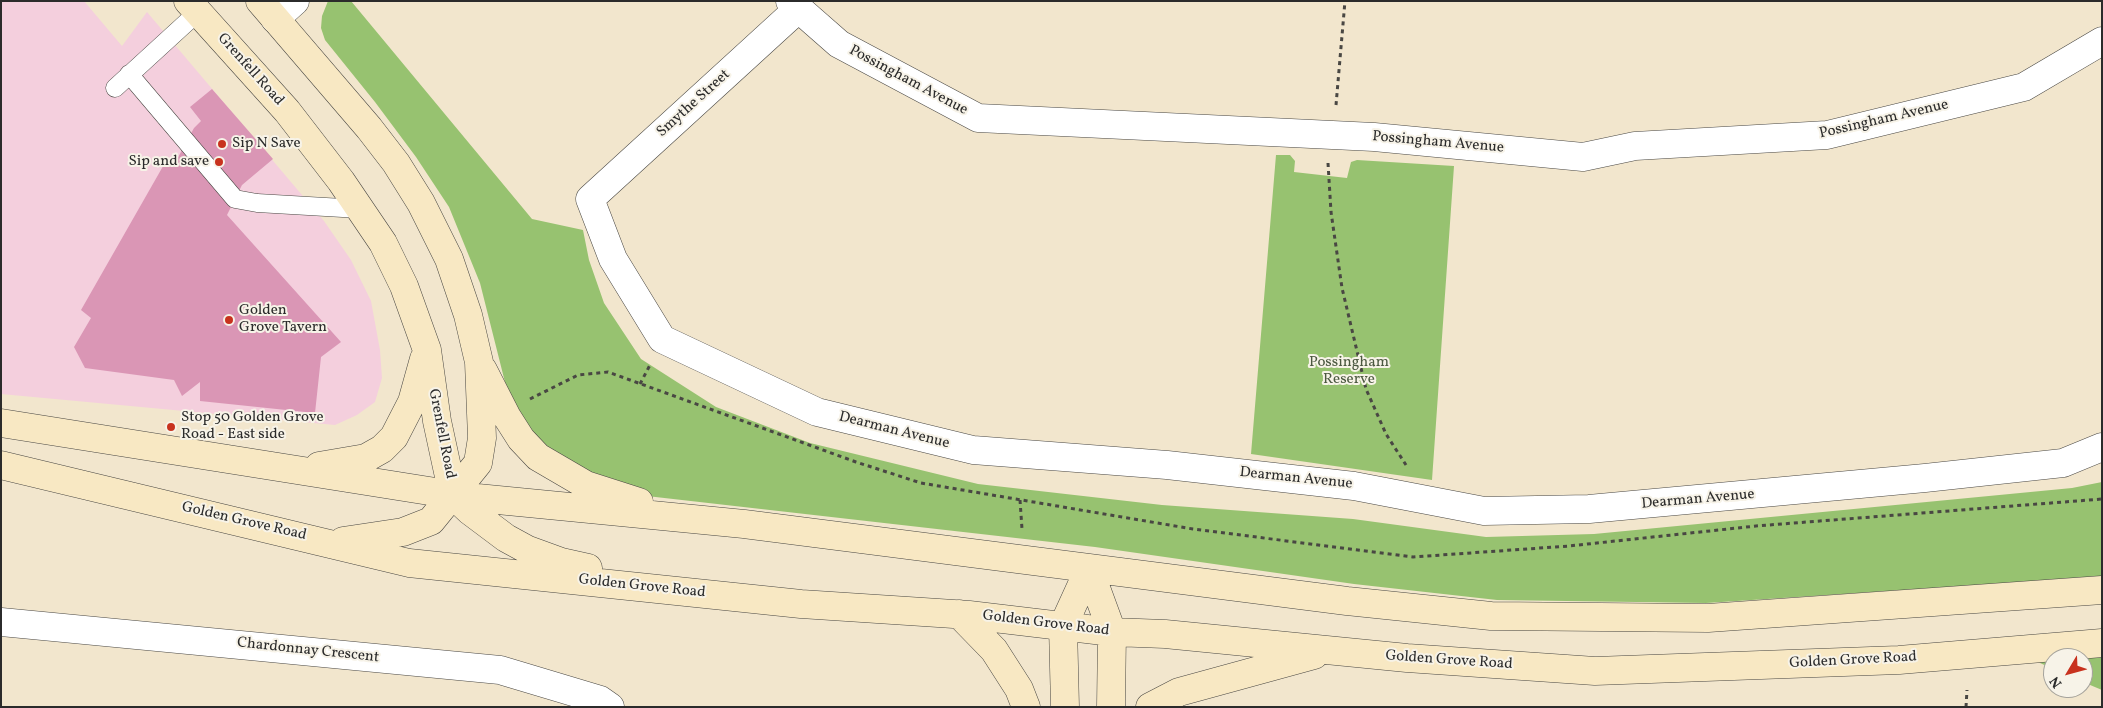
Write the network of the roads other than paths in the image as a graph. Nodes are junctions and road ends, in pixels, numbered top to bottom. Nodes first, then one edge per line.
1 (794, 5) edge
2 (193, 7) edge
3 (276, 7) edge
4 (2102, 42) edge
5 (128, 74) junction
6 (114, 88) dead end
7 (590, 199) joint
8 (360, 209) junction
9 (427, 350) junction
10 (479, 362) junction
11 (1, 423) edge
12 (2102, 447) edge
13 (1, 465) edge
14 (299, 470) junction
15 (454, 495) junction
16 (698, 520) junction
17 (331, 543) junction
18 (1089, 569) junction
19 (2102, 590) edge
20 (696, 593) junction
21 (959, 614) junction
22 (1, 622) edge
23 (1063, 626) junction
24 (1112, 632) junction
25 (2102, 642) edge
26 (1330, 651) junction
27 (610, 707) edge
28 (1026, 707) edge
29 (1065, 707) edge
30 (1111, 707) edge
31 (1150, 707) edge

1 - 4 street, Possingham Avenue
1 - 7 street, Smythe Street
2 - 5 lane
2 - 8 main road, Grenfell Road
3 - 10 main road, Grenfell Road
5 - 6 lane
5 - 8 lane
7 - 12 street, Dearman Avenue
8 - 9 main road, Grenfell Road
9 - 14 main road
9 - 15 main road, Grenfell Road
10 - 15 main road, Grenfell Road
10 - 16 main road
11 - 14 main road
13 - 17 main road, Golden Grove Road
14 - 15 main road
15 - 16 main road
15 - 17 main road
15 - 20 main road
16 - 18 main road
17 - 20 main road, Golden Grove Road
18 - 19 main road
18 - 23 main road
18 - 24 main road
20 - 21 main road, Golden Grove Road
21 - 23 main road, Golden Grove Road
21 - 28 main road
22 - 27 street, Chardonnay Crescent
23 - 24 main road, Golden Grove Road
23 - 29 main road
24 - 26 main road, Golden Grove Road
24 - 30 main road
25 - 26 main road, Golden Grove Road
26 - 31 main road

